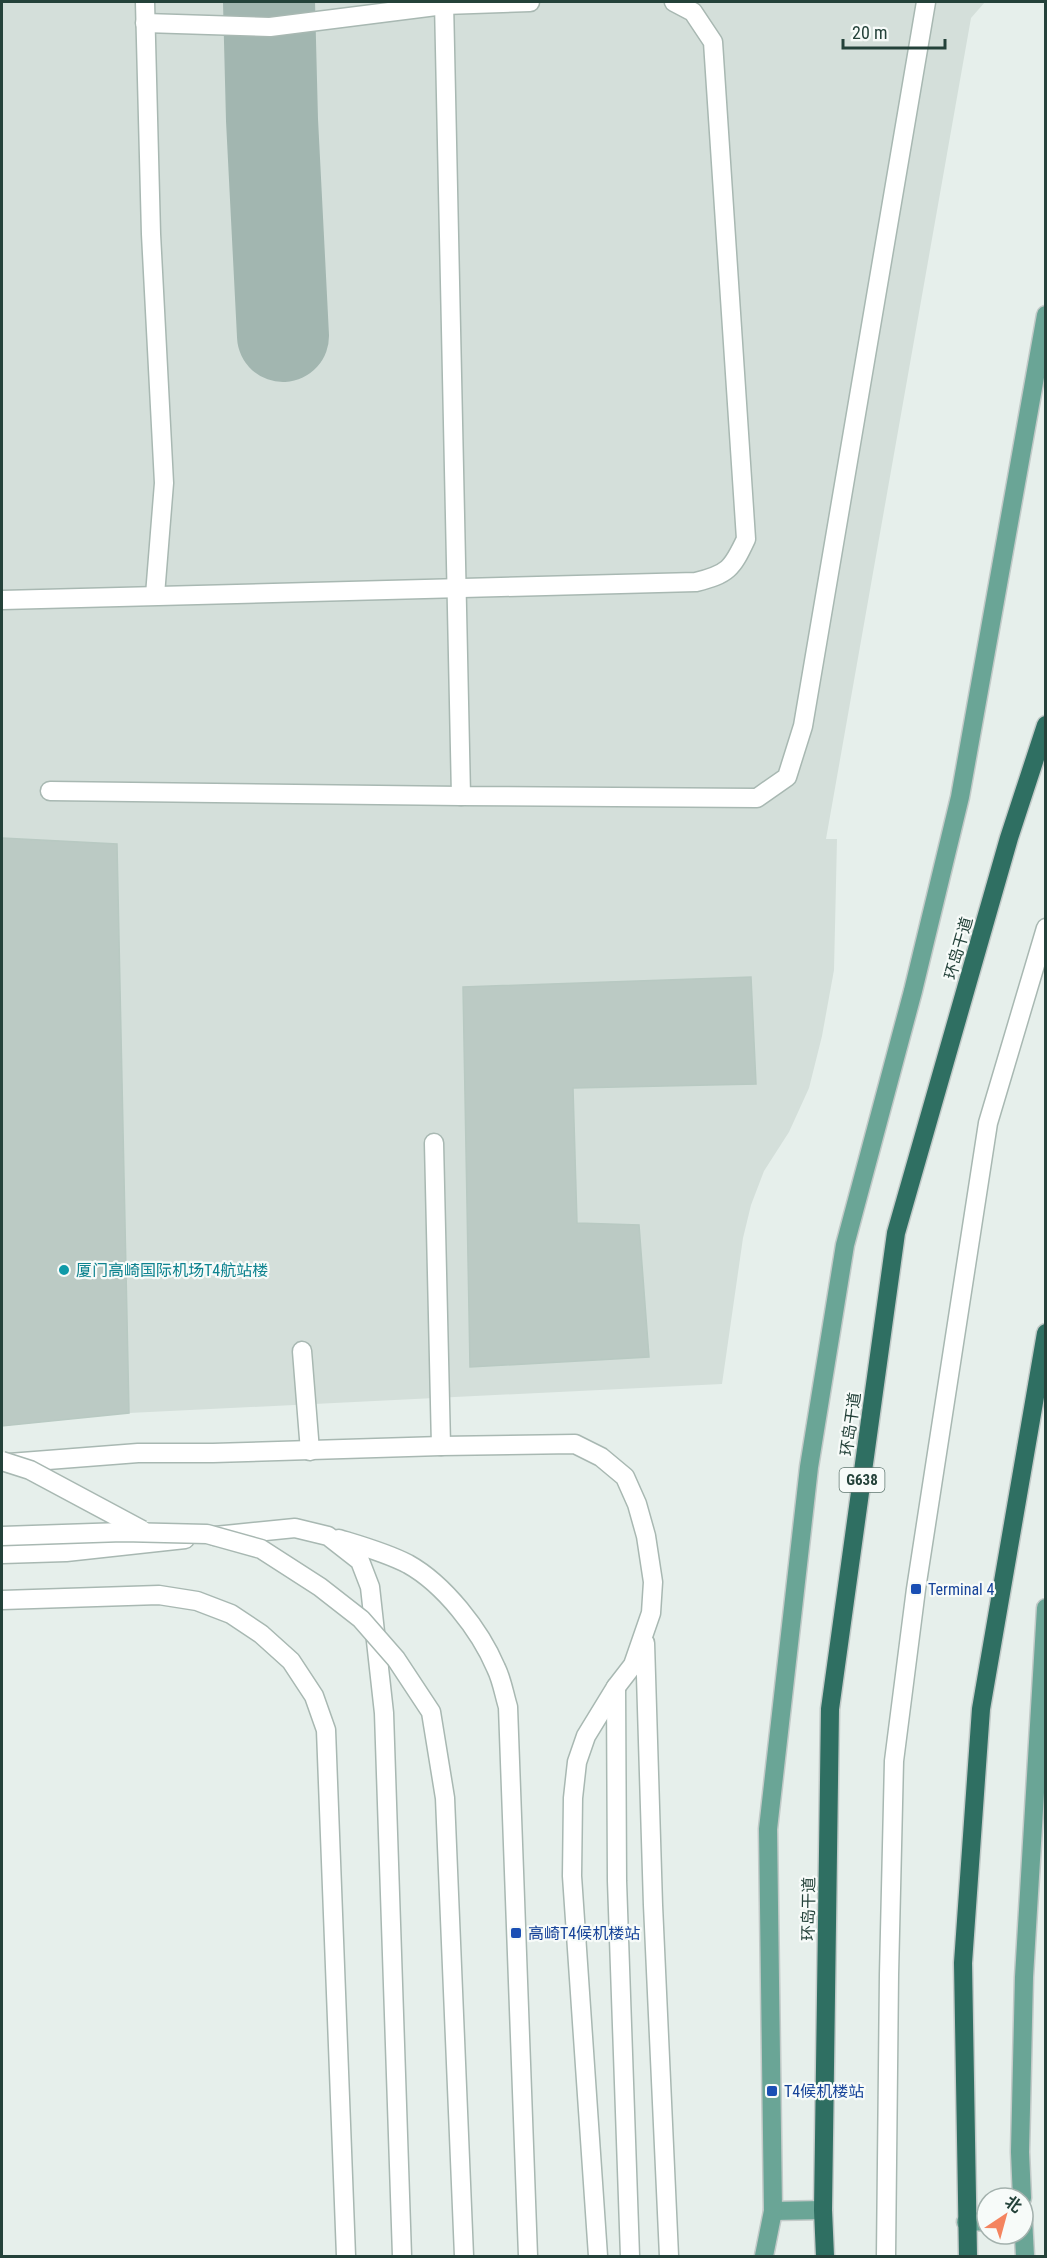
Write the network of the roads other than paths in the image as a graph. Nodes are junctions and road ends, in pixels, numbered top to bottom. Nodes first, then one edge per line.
1 (145, 2) edge
2 (530, 2) edge
3 (674, 2) edge
4 (926, 2) edge
5 (444, 3) edge
6 (145, 23) junction
7 (1046, 315) edge
8 (455, 588) junction
9 (155, 595) junction
10 (2, 600) edge
11 (1046, 725) edge
12 (50, 791) dead end
13 (461, 796) junction
14 (1046, 928) edge
15 (434, 1143) dead end
16 (1046, 1333) edge
17 (302, 1351) dead end
18 (441, 1446) junction
19 (310, 1451) junction
20 (2, 1462) edge
21 (146, 1533) junction
22 (2, 1536) edge
23 (328, 1536) junction
24 (2, 1554) edge
25 (2, 1600) edge
26 (1046, 1608) edge
27 (645, 1635) junction
28 (616, 1687) junction
29 (1021, 2186) edge
30 (823, 2210) junction
31 (773, 2211) junction
32 (966, 2222) junction
33 (975, 2222) edge
34 (346, 2256) edge
35 (402, 2256) edge
36 (464, 2256) edge
37 (528, 2256) edge
38 (598, 2256) edge
39 (630, 2256) edge
40 (669, 2256) edge
41 (764, 2256) edge
42 (825, 2256) edge
43 (886, 2256) edge
44 (968, 2256) edge

1 - 6 street
2 - 5 street
3 - 8 street
4 - 13 street
5 - 6 street
5 - 8 street
6 - 9 street
7 - 31 main road
8 - 9 street
8 - 13 street
9 - 10 street
11 - 30 highway, 环岛干道 / G638
12 - 13 street
14 - 43 street
15 - 18 street
16 - 32 highway
17 - 19 street
18 - 19 street
18 - 27 street
19 - 20 street
20 - 21 street, bridge
21 - 22 street, bridge
21 - 36 street, bridge
23 - 24 street
23 - 35 street
23 - 37 street
25 - 34 street
26 - 29 main road
27 - 28 street
27 - 40 street
28 - 38 street
28 - 39 street
30 - 31 main road
30 - 42 highway, 环岛干道 / G638
31 - 41 main road
32 - 33 main road
32 - 44 highway

